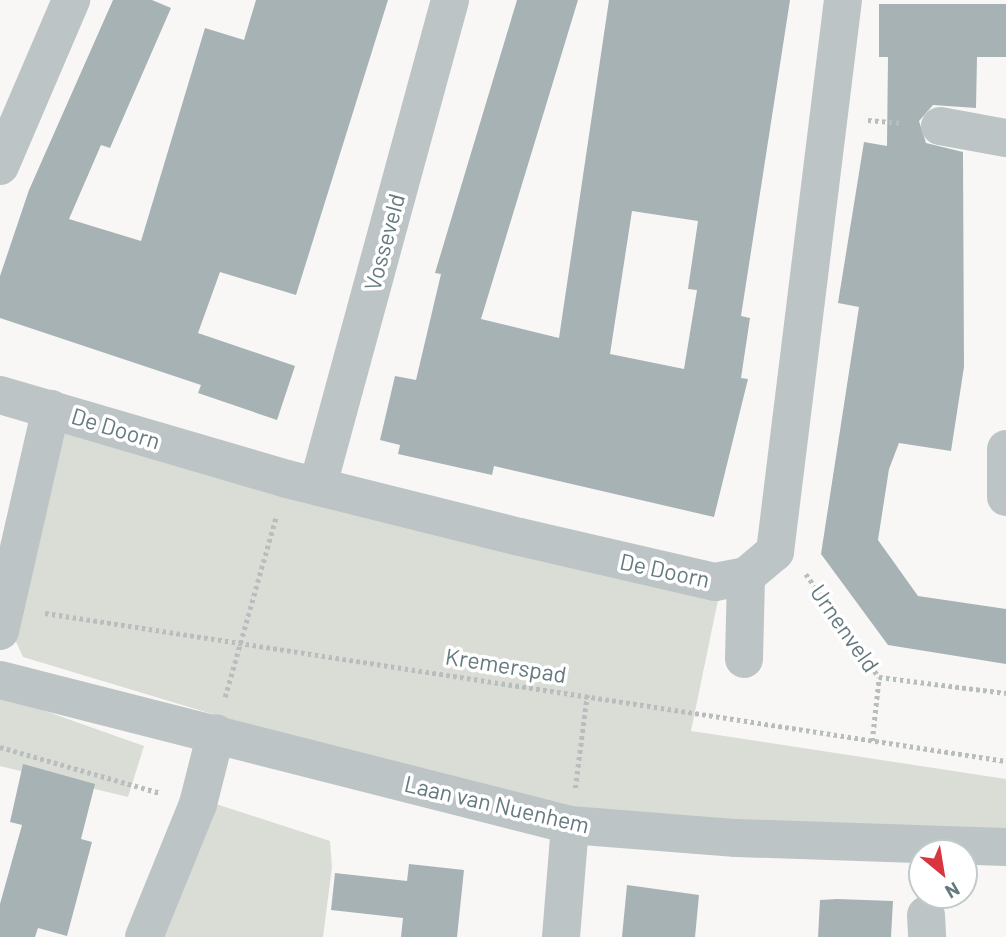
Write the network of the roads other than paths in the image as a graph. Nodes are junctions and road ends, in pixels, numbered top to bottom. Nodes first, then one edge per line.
1 (71, 0) edge
2 (450, 0) edge
3 (843, 0) edge
4 (940, 126) road end
5 (1006, 138) edge
6 (0, 166) edge
7 (0, 395) edge
8 (51, 409) junction
9 (1006, 449) edge
10 (303, 482) junction
11 (1006, 496) edge
12 (746, 576) junction
13 (3, 619) edge
14 (744, 659) dead end
15 (0, 680) edge
16 (216, 733) junction
17 (570, 825) junction
18 (1006, 847) edge
19 (144, 937) edge
20 (561, 937) edge

1 - 6 street
2 - 10 street, Vosseveld
3 - 12 street
4 - 5 street
7 - 8 street, De Doorn
8 - 10 street, De Doorn
8 - 13 street, De Doorn
9 - 11 street
10 - 12 street, De Doorn
12 - 14 street
15 - 16 street, Laan van Nuenhem
16 - 17 street, Laan van Nuenhem
16 - 19 street
17 - 18 street, Laan van Nuenhem
17 - 20 street

